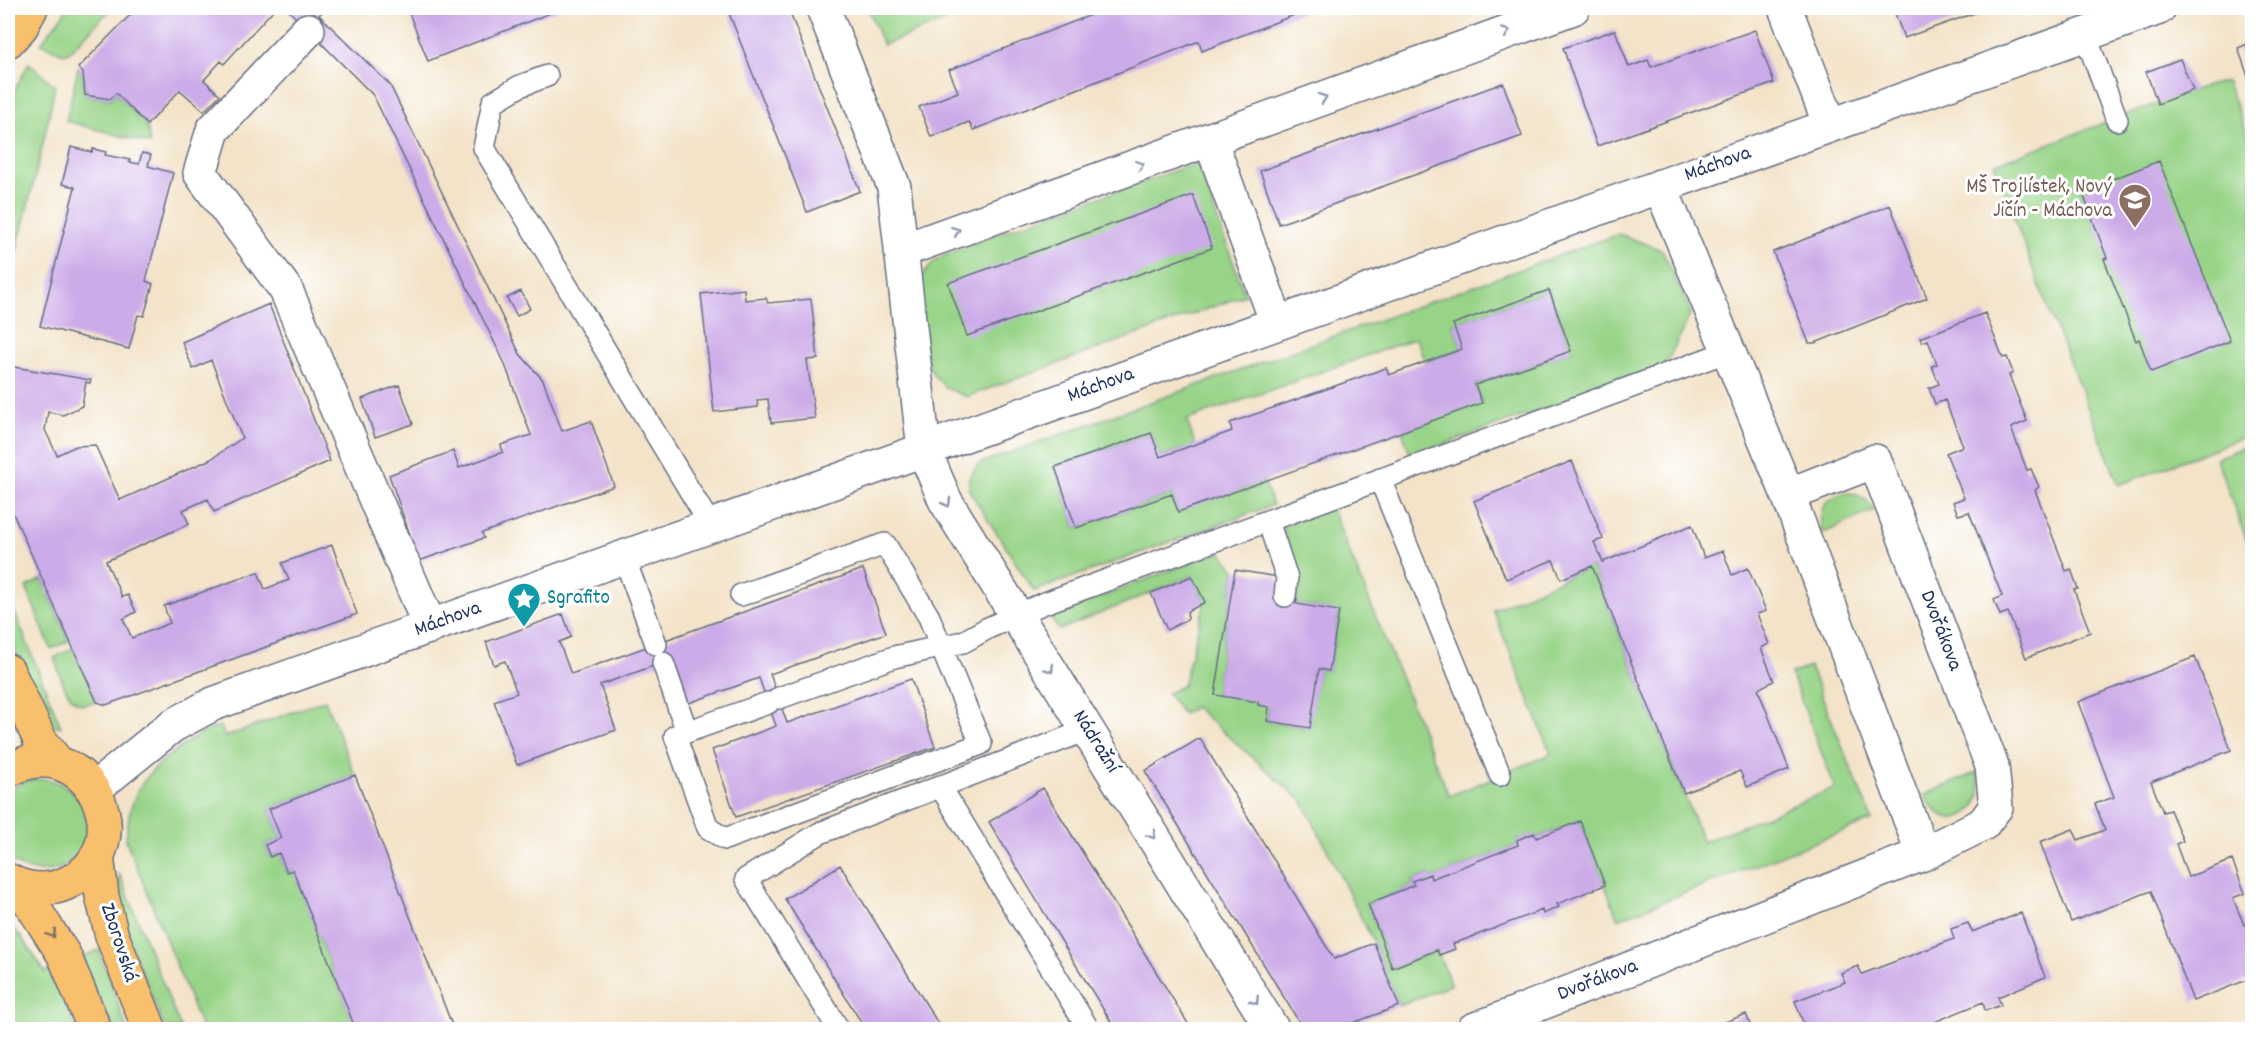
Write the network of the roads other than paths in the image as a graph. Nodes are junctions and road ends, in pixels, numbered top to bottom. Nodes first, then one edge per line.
1 (31, 8) edge
2 (823, 8) edge
3 (1573, 8) edge
4 (1785, 8) edge
5 (2159, 8) edge
6 (308, 30) dead end
7 (2085, 34) junction
8 (8, 41) edge
9 (547, 76) dead end
10 (2117, 120) dead end
11 (1830, 126) junction
12 (1210, 139) junction
13 (1660, 186) junction
14 (901, 251) junction
15 (1277, 323) junction
16 (1729, 351) junction
17 (924, 450) junction
18 (1380, 479) junction
19 (1788, 495) junction
20 (1268, 521) junction
21 (711, 526) junction
22 (624, 557) junction
23 (741, 595) dead end
24 (1285, 596) dead end
25 (1016, 615) junction
26 (430, 627) junction
27 (942, 647) junction
28 (8, 671) edge
29 (1087, 730) junction
30 (687, 732) junction
31 (58, 763) junction
32 (8, 771) edge
33 (1500, 775) dead end
34 (940, 786) junction
35 (94, 789) junction
36 (1923, 854) junction
37 (97, 855) junction
38 (13, 883) edge
39 (94, 1029) edge
40 (150, 1029) edge
41 (839, 1029) edge
42 (1089, 1029) edge
43 (1273, 1029) edge
44 (1473, 1029) edge

1 - 8 main road
2 - 14 street
12 -> 3 street
4 - 11 street
5 - 7 street, Máchova
6 - 26 street
7 - 10 lane
7 - 11 street, Máchova
9 - 21 lane
11 - 13 street, Máchova
14 -> 12 street
12 - 15 street
13 - 15 street, Máchova
13 - 16 street
14 - 17 street
15 - 17 street, Máchova
16 - 18 lane
16 - 19 street
17 - 21 street, Máchova
17 -> 25 street, Nádražní
18 - 20 lane
18 - 33 lane
19 - 36 street
19 - 36 street, Dvořákova
20 - 24 lane
20 - 25 lane
21 - 22 street, Máchova
22 - 26 street, Máchova
22 - 30 lane
23 - 27 lane
25 - 27 lane
25 -> 29 street, Nádražní
26 - 35 street, Máchova
27 - 30 lane
27 - 30 lane
28 - 31 main road
29 - 34 lane
29 -> 43 street, Nádražní
31 - 32 main road
31 - 35 main road
34 - 41 lane
34 - 42 lane
35 - 37 main road
36 - 44 street, Dvořákova
37 - 38 main road
37 - 40 main road, Zborovská
38 -> 39 main road

